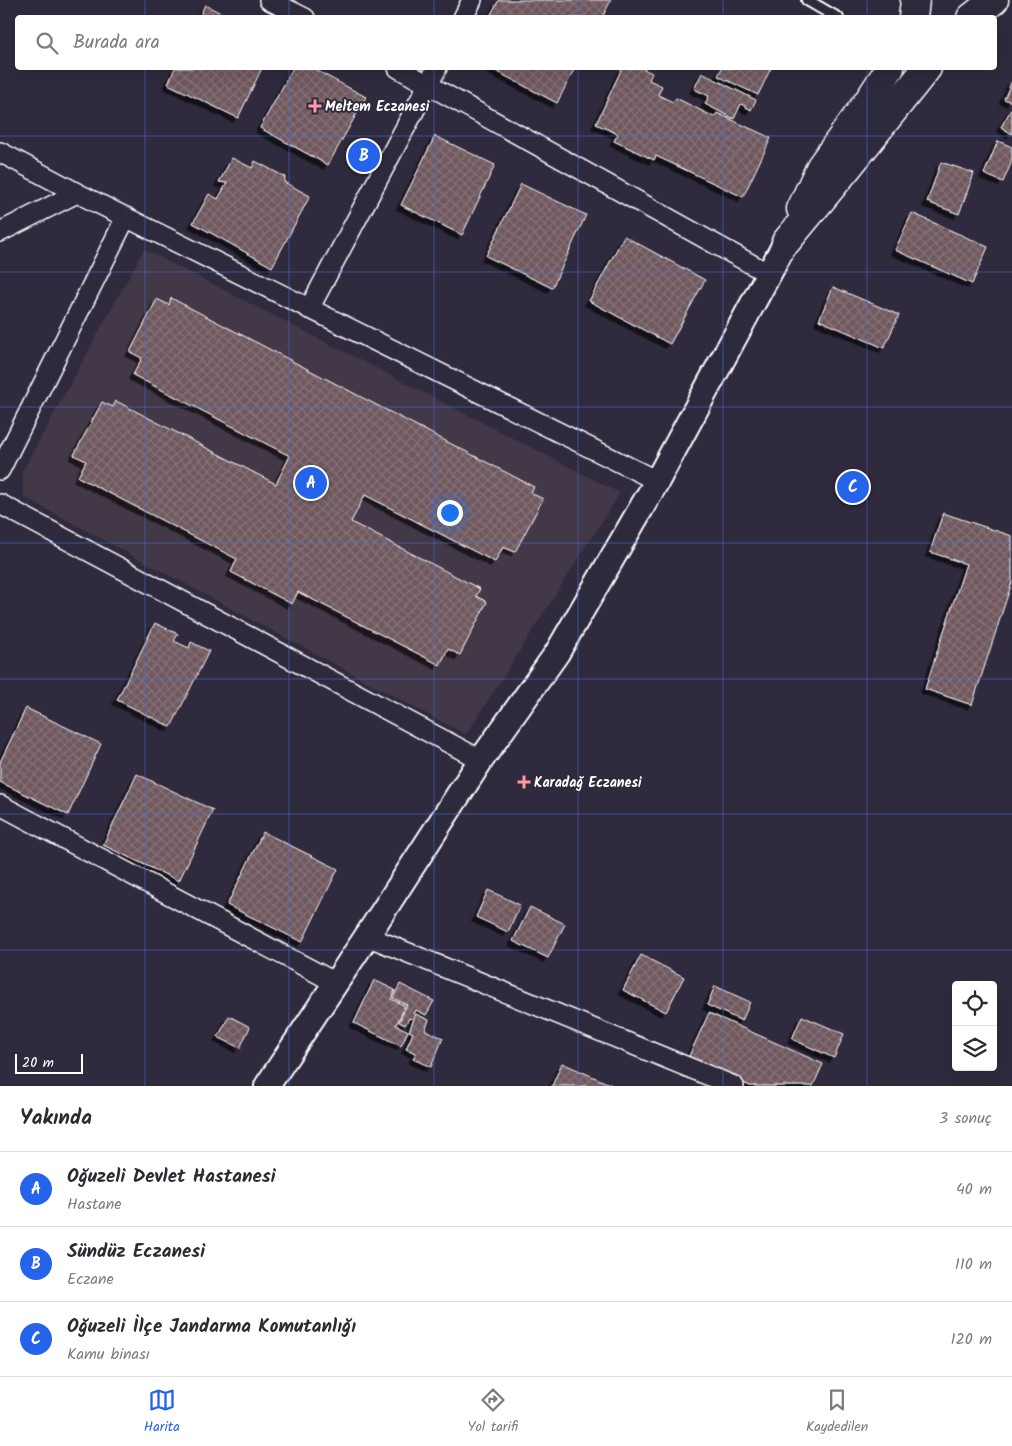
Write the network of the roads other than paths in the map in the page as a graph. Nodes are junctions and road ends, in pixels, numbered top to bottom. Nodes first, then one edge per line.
1 (269, 0) edge
2 (472, 0) edge
3 (807, 0) edge
4 (915, 0) edge
5 (994, 0) edge
6 (299, 15) edge
7 (464, 15) edge
8 (833, 15) edge
9 (912, 15) edge
10 (975, 15) edge
11 (402, 70) edge
12 (436, 70) edge
13 (889, 70) edge
14 (925, 70) edge
15 (428, 84) junction
16 (0, 152) edge
17 (77, 193) junction
18 (126, 217) junction
19 (0, 232) edge
20 (786, 242) junction
21 (769, 274) junction
22 (309, 308) junction
23 (0, 470) edge
24 (657, 481) junction
25 (0, 504) edge
26 (481, 760) junction
27 (0, 805) edge
28 (367, 936) junction
29 (336, 983) junction
30 (266, 1086) edge
31 (734, 1086) edge

1 - 6 street
2 - 7 street
3 - 8 lane
4 - 9 highway
5 - 10 highway
11 - 15 street
12 - 15 street
13 - 20 highway
14 - 20 highway
15 - 21 street
15 - 22 street
16 - 17 street
17 - 18 street
17 - 19 street
18 - 22 street
18 - 23 street
20 - 21 street
21 - 24 street
22 - 24 street
24 - 26 street
25 - 26 street
26 - 28 street
27 - 29 street
28 - 29 street
28 - 31 street
29 - 30 street

